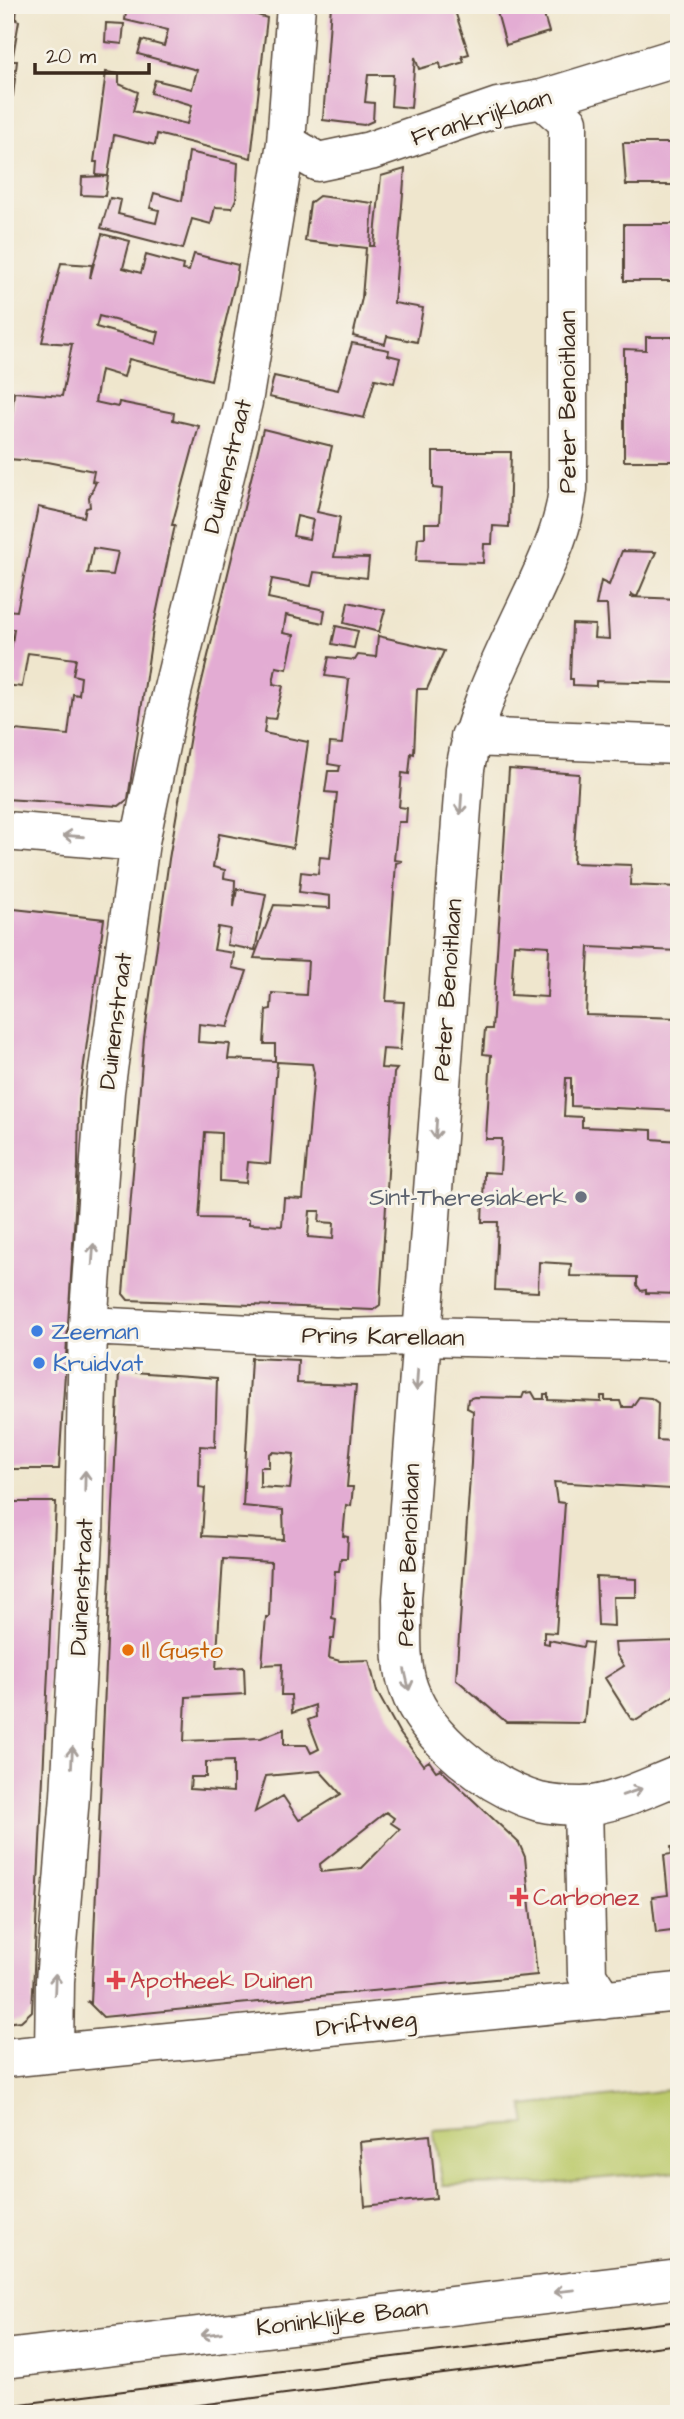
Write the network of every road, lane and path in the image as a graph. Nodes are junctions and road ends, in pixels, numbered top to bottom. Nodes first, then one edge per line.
1 (296, 5) edge
2 (679, 57) edge
3 (542, 99) junction
4 (286, 143) junction
5 (470, 737) junction
6 (679, 745) edge
7 (5, 831) edge
8 (140, 842) junction
9 (88, 1326) junction
10 (421, 1336) junction
11 (679, 1342) edge
12 (679, 1775) edge
13 (583, 1806) junction
14 (679, 1992) edge
15 (603, 2000) junction
16 (54, 2053) junction
17 (5, 2058) edge
18 (679, 2279) edge
19 (5, 2359) edge

1 - 4 street, Duinenstraat
2 - 3 street, Frankrijklaan
3 - 4 street, Frankrijklaan
3 - 5 street, Peter Benoitlaan
4 - 8 street, Duinenstraat
5 - 6 street
5 -> 10 street, Peter Benoitlaan
8 -> 7 street
9 -> 8 street, Duinenstraat
9 - 10 street, Prins Karellaan
16 -> 9 street, Duinenstraat
10 - 11 street, Prins Karellaan
10 -> 13 street, Peter Benoitlaan
13 -> 12 street
13 - 15 street
14 - 15 street, Driftweg
15 - 16 street, Driftweg
16 - 17 street, Driftweg
18 -> 19 street, Koninklijke Baan

